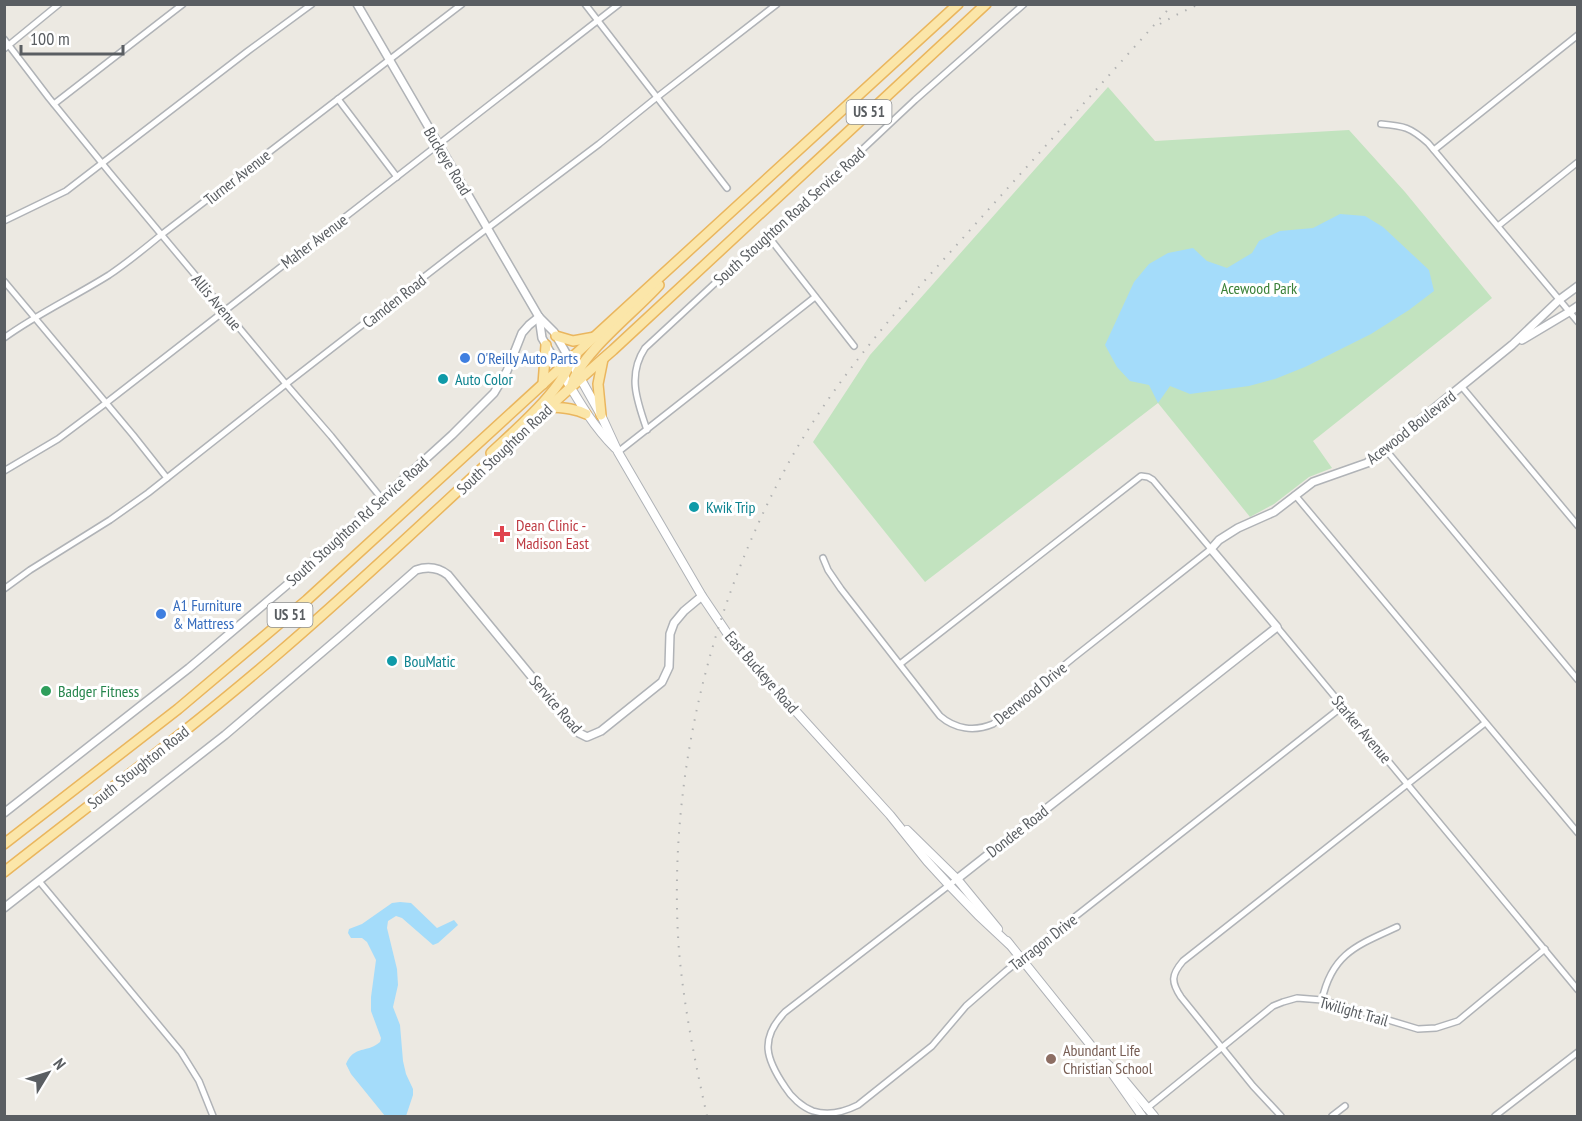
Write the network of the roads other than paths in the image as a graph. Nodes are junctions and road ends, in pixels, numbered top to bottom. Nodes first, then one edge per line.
1 (59, 4) edge
2 (183, 4) edge
3 (312, 4) edge
4 (357, 4) edge
5 (462, 4) edge
6 (585, 4) edge
7 (619, 4) edge
8 (777, 4) edge
9 (958, 4) edge
10 (986, 4) edge
11 (1024, 4) edge
12 (597, 21) junction
13 (1578, 35) edge
14 (4, 39) edge
15 (7, 47) edge
16 (390, 60) junction
17 (656, 98) junction
18 (338, 99) junction
19 (54, 104) junction
20 (1381, 124) dead end
21 (438, 144) junction
22 (1434, 150) junction
23 (102, 162) junction
24 (1578, 162) edge
25 (397, 177) junction
26 (727, 188) dead end
27 (4, 221) edge
28 (1498, 226) junction
29 (488, 228) junction
30 (161, 235) junction
31 (768, 237) junction
32 (695, 245) junction
33 (4, 281) edge
34 (1578, 286) edge
35 (815, 297) junction
36 (1559, 300) junction
37 (1578, 306) edge
38 (224, 310) junction
39 (1569, 312) junction
40 (34, 317) junction
41 (539, 317) junction
42 (1578, 322) edge
43 (556, 336) junction
44 (595, 337) junction
45 (4, 338) edge
46 (546, 345) junction
47 (1512, 345) junction
48 (854, 346) dead end
49 (603, 359) junction
50 (570, 360) junction
51 (562, 372) junction
52 (579, 375) junction
53 (286, 384) junction
54 (543, 384) junction
55 (571, 387) junction
56 (1462, 387) junction
57 (106, 403) junction
58 (549, 407) junction
59 (586, 414) junction
60 (602, 415) junction
61 (647, 430) junction
62 (1385, 449) junction
63 (618, 452) junction
64 (4, 471) edge
65 (166, 478) junction
66 (1294, 495) junction
67 (382, 499) junction
68 (430, 518) junction
69 (1578, 526) edge
70 (1211, 549) junction
71 (823, 558) dead end
72 (448, 575) joint
73 (4, 589) edge
74 (702, 596) junction
75 (1277, 627) junction
76 (900, 664) junction
77 (1578, 680) edge
78 (1343, 706) junction
79 (1485, 723) junction
80 (1407, 784) junction
81 (4, 813) edge
82 (891, 815) junction
83 (1578, 833) edge
84 (4, 844) edge
85 (4, 872) edge
86 (957, 879) junction
87 (39, 880) junction
88 (949, 885) junction
89 (4, 908) edge
90 (1397, 927) dead end
91 (1009, 944) junction
92 (1545, 949) junction
93 (1021, 959) junction
94 (1578, 990) edge
95 (1322, 1000) junction
96 (1222, 1047) junction
97 (1578, 1052) edge
98 (1101, 1058) junction
99 (1345, 1106) dead end
100 (1147, 1108) junction
101 (810, 1110) junction
102 (1141, 1115) edge
103 (213, 1116) edge
104 (807, 1116) edge
105 (1154, 1116) edge
106 (1281, 1116) edge
107 (1332, 1116) edge
108 (1495, 1116) edge

1 - 15 street
2 - 19 street
3 - 23 street
4 - 16 street, Buckeye Road
5 - 16 street, Turner Avenue
6 - 12 street
7 - 12 street, Maher Avenue
8 - 17 street, Camden Road
9 - 32 main road, South Stoughton Road / US 51
10 - 49 main road, US 51
11 - 31 street, South Stoughton Road Service Road
12 - 17 street
12 - 21 street, Maher Avenue
13 - 22 street
14 - 15 street, Allis Avenue
15 - 19 street, Allis Avenue
16 - 18 street, Turner Avenue
16 - 21 street, Buckeye Road
17 - 26 street
17 - 29 street, Camden Road
18 - 25 street
18 - 30 street, Turner Avenue
19 - 23 street, Allis Avenue
20 - 22 street
21 - 25 street, Maher Avenue
21 - 29 street, Buckeye Road
22 - 28 street
23 - 27 street
23 - 30 street, Allis Avenue
24 - 28 street
25 - 38 street, Maher Avenue
28 - 36 street
29 - 41 street, Buckeye Road
29 - 53 street, Camden Road
30 - 38 street, Allis Avenue
30 - 40 street, Turner Avenue
31 - 35 street
31 - 61 street, South Stoughton Road Service Road
32 - 44 main road, South Stoughton Road / US 51
32 - 52 main road
33 - 40 street
34 - 36 street, Acewood Boulevard
35 - 48 street
35 - 61 street
36 - 39 street
36 - 47 street, Acewood Boulevard
37 - 39 street, Acewood Boulevard
38 - 53 street, Allis Avenue
38 - 57 street, Maher Avenue
39 - 42 street
39 - 47 street, Acewood Boulevard
40 - 45 street, Turner Avenue
40 - 57 street
41 - 43 street, Buckeye Road
41 - 46 street, Buckeye Road
41 - 67 street, South Stoughton Rd Service Road
43 - 44 main road
43 - 50 street, Buckeye Road
44 - 50 main road, South Stoughton Road / US 51
46 - 51 street, Buckeye Road
46 - 54 main road
47 - 56 street, Acewood Boulevard
49 - 52 main road, US 51
49 - 60 main road
50 - 51 main road, South Stoughton Road / US 51
50 - 52 main road, East Buckeye Road
51 - 54 main road, South Stoughton Road / US 51
51 - 55 main road, East Buckeye Road
51 - 68 main road
52 - 55 main road
52 - 60 main road, East Buckeye Road
53 - 65 street, Camden Road
53 - 67 street, Allis Avenue
54 - 84 main road, South Stoughton Road / US 51
55 - 58 main road, South Stoughton Road / US 51
55 - 59 main road, East Buckeye Road
56 - 62 street, Acewood Boulevard
56 - 69 street
57 - 64 street, Maher Avenue
57 - 65 street
58 - 59 main road
58 - 68 main road, South Stoughton Road / US 51
59 - 63 main road, East Buckeye Road
60 - 63 main road, East Buckeye Road
61 - 63 street
62 - 66 street, Acewood Boulevard
62 - 77 street
63 - 74 main road, East Buckeye Road
65 - 73 street, Camden Road
66 - 70 street, Acewood Boulevard
66 - 79 street
67 - 81 street, South Stoughton Rd Service Road
68 - 85 main road, South Stoughton Road / US 51
70 - 75 street, Starker Avenue
70 - 76 street, Deerwood Drive
70 - 76 street, Starker Avenue
71 - 76 street, Deerwood Drive
72 - 74 street, Service Road
72 - 87 street, South Stoughton Road
74 - 82 main road, East Buckeye Road
75 - 78 street, Starker Avenue
75 - 86 street, Dondee Road
78 - 80 street, Starker Avenue
78 - 93 street, Tarragon Drive
79 - 80 street
79 - 83 street
80 - 92 street, Starker Avenue
80 - 96 street
82 - 86 main road, East Buckeye Road
82 - 88 main road, East Buckeye Road
86 - 88 street, Dondee Road
86 - 91 main road, East Buckeye Road
87 - 89 street, South Stoughton Road
87 - 103 street
88 - 91 main road, East Buckeye Road
88 - 101 street, Dondee Road
90 - 95 street
91 - 93 main road, East Buckeye Road
92 - 94 street, Starker Avenue
92 - 95 street, Twilight Trail
93 - 98 main road, East Buckeye Road
93 - 101 street, Tarragon Drive
95 - 96 street, Twilight Trail
96 - 100 street, Twilight Trail
96 - 106 street
97 - 108 street
98 - 100 main road, East Buckeye Road
98 - 102 main road, East Buckeye Road
99 - 107 street
100 - 102 street, Twilight Trail
100 - 105 main road, East Buckeye Road
101 - 104 street

